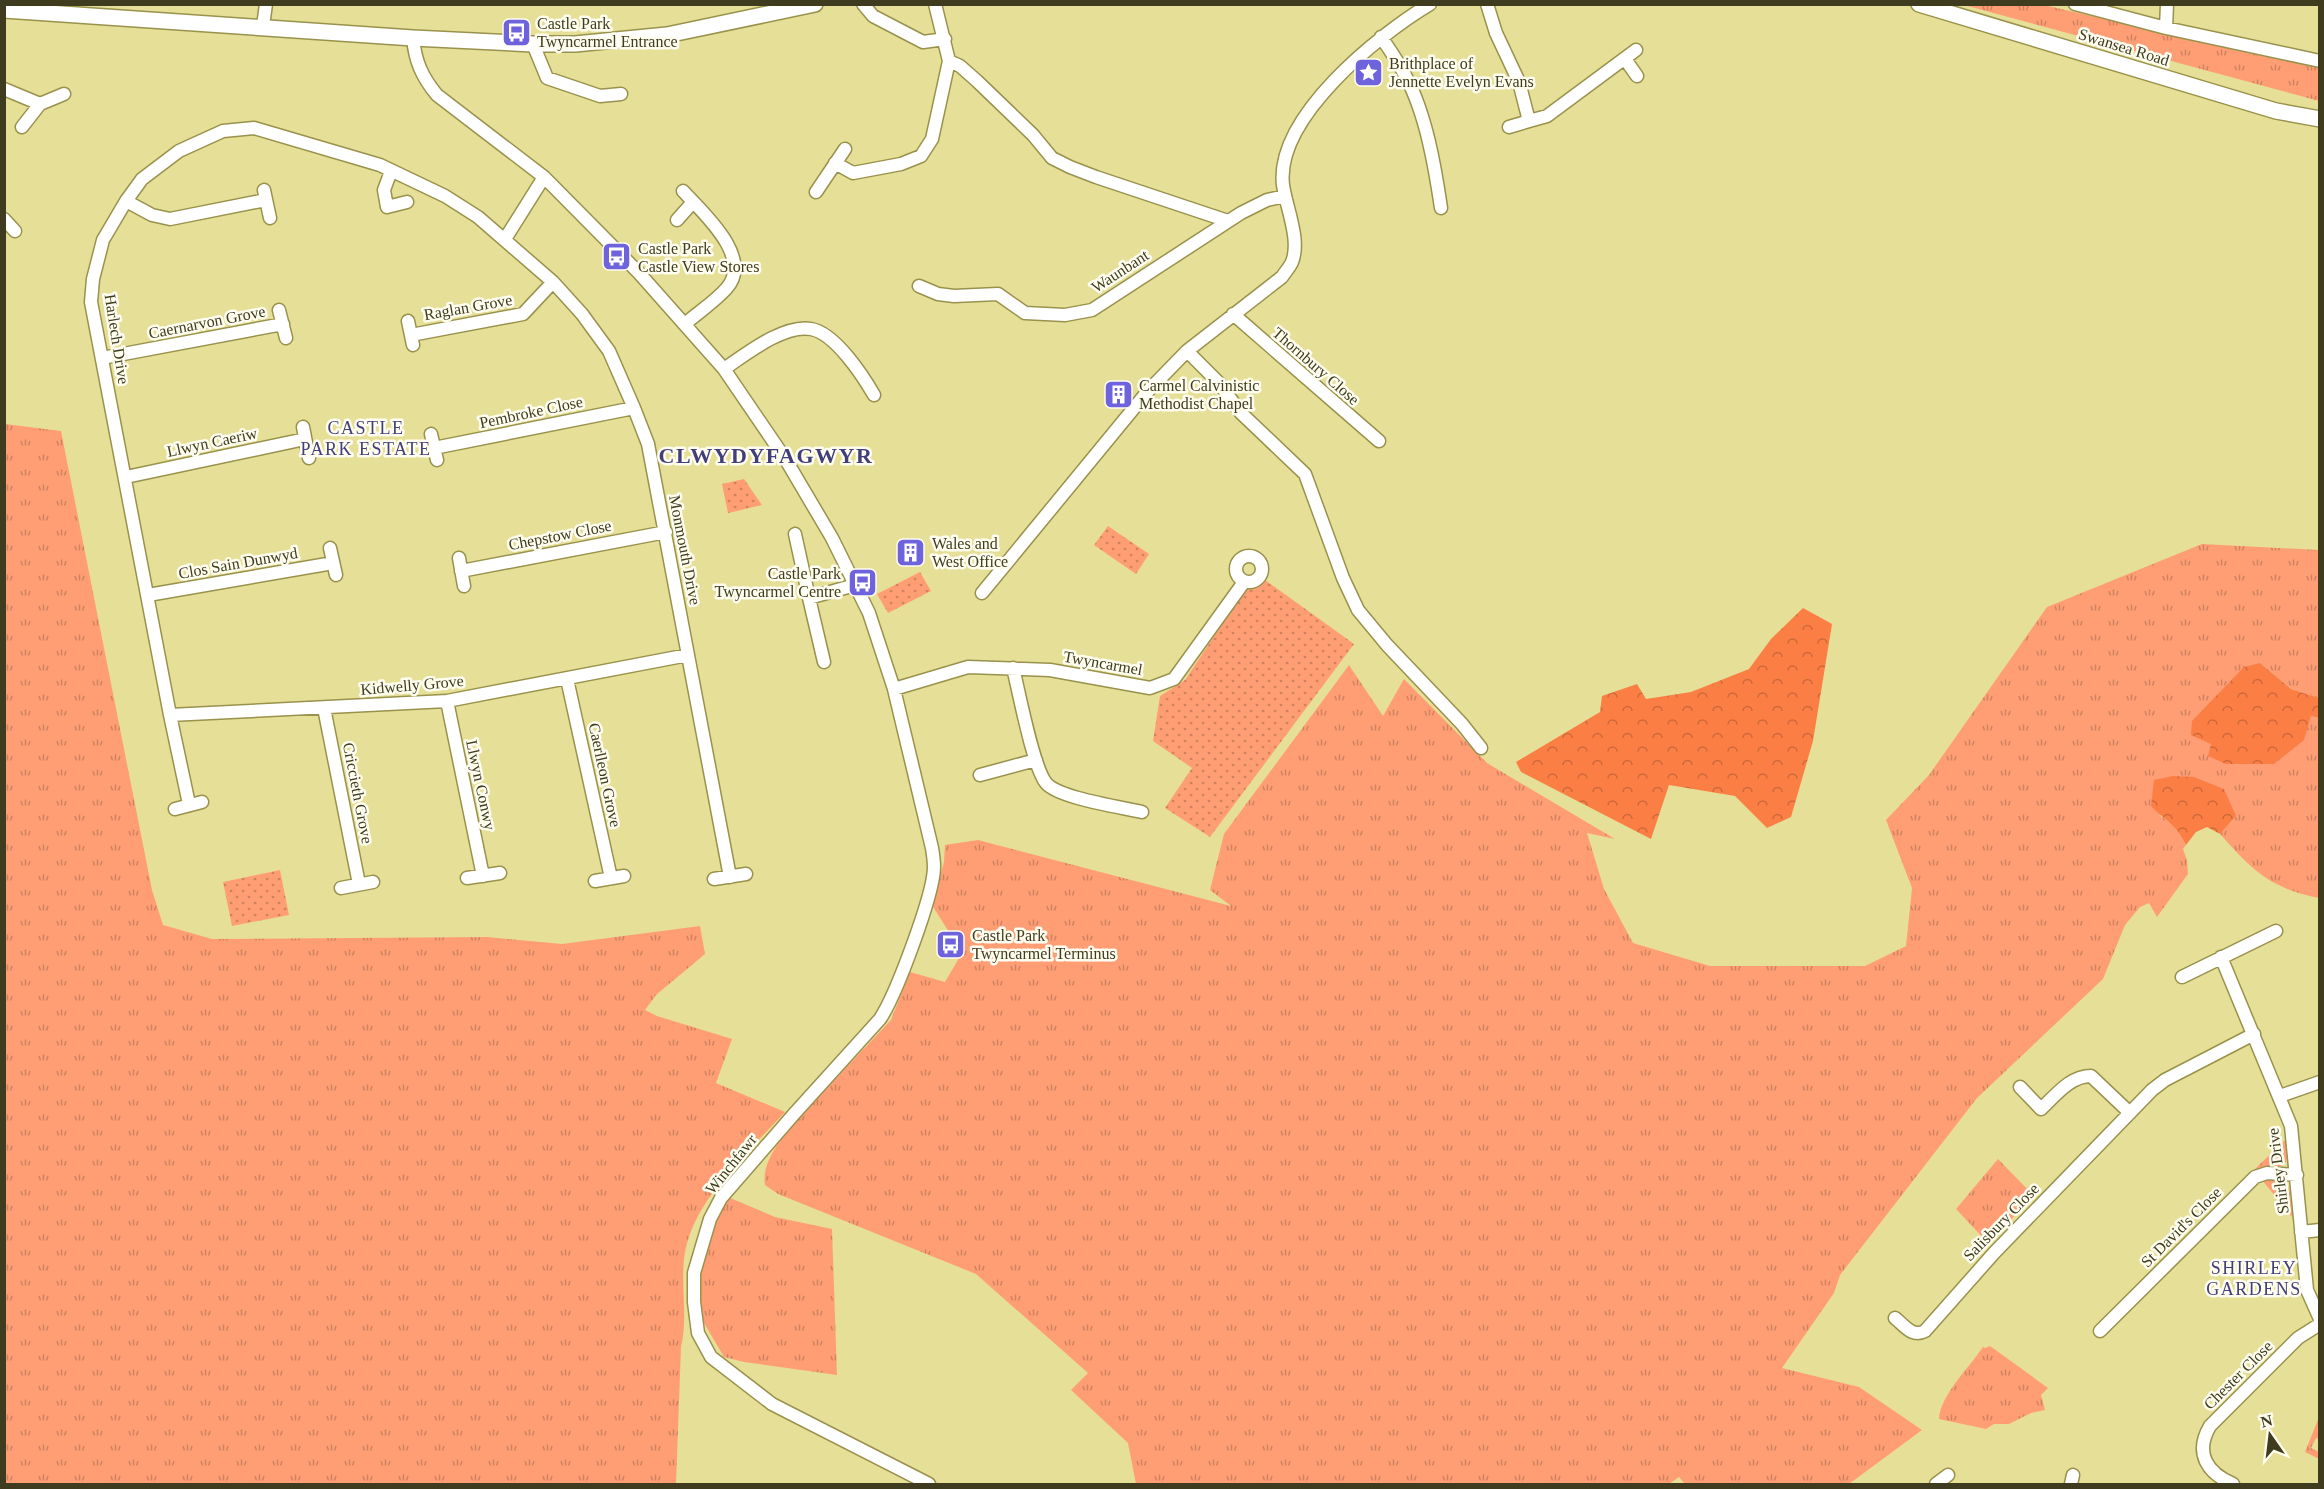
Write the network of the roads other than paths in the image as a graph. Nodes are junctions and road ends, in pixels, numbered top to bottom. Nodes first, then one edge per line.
1 (266, 4) edge
2 (815, 4) edge
3 (863, 4) edge
4 (935, 4) edge
5 (1430, 4) edge
6 (1487, 4) edge
7 (1919, 4) edge
8 (2075, 4) edge
9 (2167, 4) edge
10 (4, 10) edge
11 (263, 26) junction
12 (2166, 28) junction
13 (1381, 37) junction
14 (413, 38) junction
15 (945, 39) junction
16 (532, 44) junction
17 (1636, 50) dead end
18 (1624, 59) junction
19 (949, 61) junction
20 (2319, 61) edge
21 (1637, 76) dead end
22 (4, 89) edge
23 (64, 94) dead end
24 (621, 94) dead end
25 (40, 104) junction
26 (2319, 119) edge
27 (1529, 121) junction
28 (22, 127) dead end
29 (1509, 127) dead end
30 (844, 149) dead end
31 (835, 163) junction
32 (391, 171) junction
33 (544, 177) junction
34 (683, 190) dead end
35 (816, 192) dead end
36 (1286, 196) junction
37 (126, 201) junction
38 (407, 202) dead end
39 (693, 202) junction
40 (1441, 208) dead end
41 (270, 218) dead end
42 (4, 219) edge
43 (677, 219) dead end
44 (1228, 221) junction
45 (15, 231) dead end
46 (505, 239) junction
47 (553, 282) junction
48 (919, 286) dead end
49 (279, 310) dead end
50 (1233, 314) junction
51 (408, 321) dead end
52 (686, 323) junction
53 (282, 324) junction
54 (286, 338) dead end
55 (1187, 351) junction
56 (102, 358) junction
57 (724, 369) junction
58 (874, 395) dead end
59 (634, 408) junction
60 (431, 434) dead end
61 (1379, 441) dead end
62 (309, 458) dead end
63 (126, 477) junction
64 (666, 532) junction
65 (795, 534) dead end
66 (330, 548) dead end
67 (1244, 582) dead end
68 (855, 585) junction
69 (464, 586) dead end
70 (982, 593) dead end
71 (148, 595) junction
72 (809, 598) junction
73 (688, 655) junction
74 (824, 662) dead end
75 (1013, 668) junction
76 (567, 679) junction
77 (894, 689) junction
78 (447, 702) junction
79 (324, 708) junction
80 (170, 715) junction
81 (1480, 748) dead end
82 (1036, 760) junction
83 (980, 775) dead end
84 (175, 809) dead end
85 (1142, 812) dead end
86 (500, 873) dead end
87 (747, 874) dead end
88 (483, 876) junction
89 (624, 876) dead end
90 (730, 877) junction
91 (468, 878) dead end
92 (611, 878) junction
93 (714, 879) dead end
94 (595, 881) dead end
95 (373, 882) dead end
96 (359, 884) junction
97 (341, 888) dead end
98 (2276, 931) dead end
99 (2222, 957) junction
100 (2182, 977) dead end
101 (2254, 1034) junction
102 (2319, 1082) edge
103 (2020, 1088) dead end
104 (2280, 1096) junction
105 (2130, 1113) junction
106 (2297, 1175) junction
107 (2319, 1230) edge
108 (2301, 1232) junction
109 (1895, 1318) dead end
110 (2319, 1318) edge
111 (2319, 1324) edge
112 (2100, 1331) dead end
113 (1948, 1475) dead end
114 (929, 1485) edge
115 (1936, 1485) edge
116 (2233, 1485) edge

1 - 11 street
2 - 16 street
3 - 15 street
4 - 15 street
5 - 13 street
6 - 27 street
7 - 26 street, Swansea Road
8 - 12 street
9 - 12 street
10 - 11 street
11 - 14 street
12 - 20 street
13 - 36 street
13 - 40 street
14 - 16 street
14 - 33 street, Winchfawr
15 - 19 street
16 - 24 street
17 - 18 street
18 - 21 street
18 - 27 street
19 - 31 street
19 - 44 street
22 - 25 street
23 - 25 street
25 - 28 street
27 - 29 street
30 - 31 street
31 - 35 street
32 - 37 street, Harlech Drive
32 - 38 street
32 - 46 street, Harlech Drive
33 - 46 street
33 - 52 street, Winchfawr
34 - 39 street
36 - 44 street, Waunbant
36 - 50 street
37 - 41 street
37 - 56 street, Harlech Drive
39 - 43 street
39 - 52 street
42 - 45 street
44 - 48 street, Waunbant
46 - 47 street, Monmouth Drive
47 - 51 street, Raglan Grove
47 - 59 street, Monmouth Drive
49 - 53 street, Caernarvon Grove
50 - 55 street
50 - 61 street, Thornbury Close
52 - 57 street, Winchfawr
53 - 54 street, Caernarvon Grove
53 - 56 street, Caernarvon Grove
55 - 70 street
55 - 81 street
56 - 63 street, Harlech Drive
57 - 58 street
57 - 68 street, Winchfawr
59 - 60 street, Pembroke Close
59 - 64 street, Monmouth Drive
62 - 63 street, Llwyn Caeriw
63 - 71 street, Harlech Drive
64 - 69 street, Chepstow Close
64 - 73 street, Monmouth Drive
65 - 72 street
66 - 71 street, Clos Sain Dunwyd
67 - 75 street, Twyncarmel
68 - 72 street
68 - 77 street, Winchfawr
71 - 80 street, Harlech Drive
72 - 74 street
73 - 76 street, Kidwelly Grove
73 - 90 street, Monmouth Drive
75 - 77 street, Twyncarmel
75 - 82 street
76 - 78 street, Kidwelly Grove
76 - 92 street, Caerlleon Grove
77 - 114 street, Winchfawr
78 - 79 street, Kidwelly Grove
78 - 88 street, Llwyn Conwy
79 - 80 street, Kidwelly Grove
79 - 96 street, Criccieth Grove
80 - 84 street, Harlech Drive
82 - 83 street
82 - 85 street
86 - 88 street
87 - 90 street
88 - 91 street
89 - 92 street
90 - 93 street
92 - 94 street
95 - 96 street
96 - 97 street
98 - 99 street
99 - 100 street
99 - 101 street, Shirley Drive
101 - 104 street, Shirley Drive
101 - 105 street, Salisbury Close
102 - 104 street
103 - 105 street
104 - 106 street, Shirley Drive
105 - 109 street, Salisbury Close
106 - 108 street, Shirley Drive
106 - 112 street, St David's Close
107 - 108 street
108 - 110 street, Shirley Drive
111 - 116 street, Chester Close
113 - 115 street

